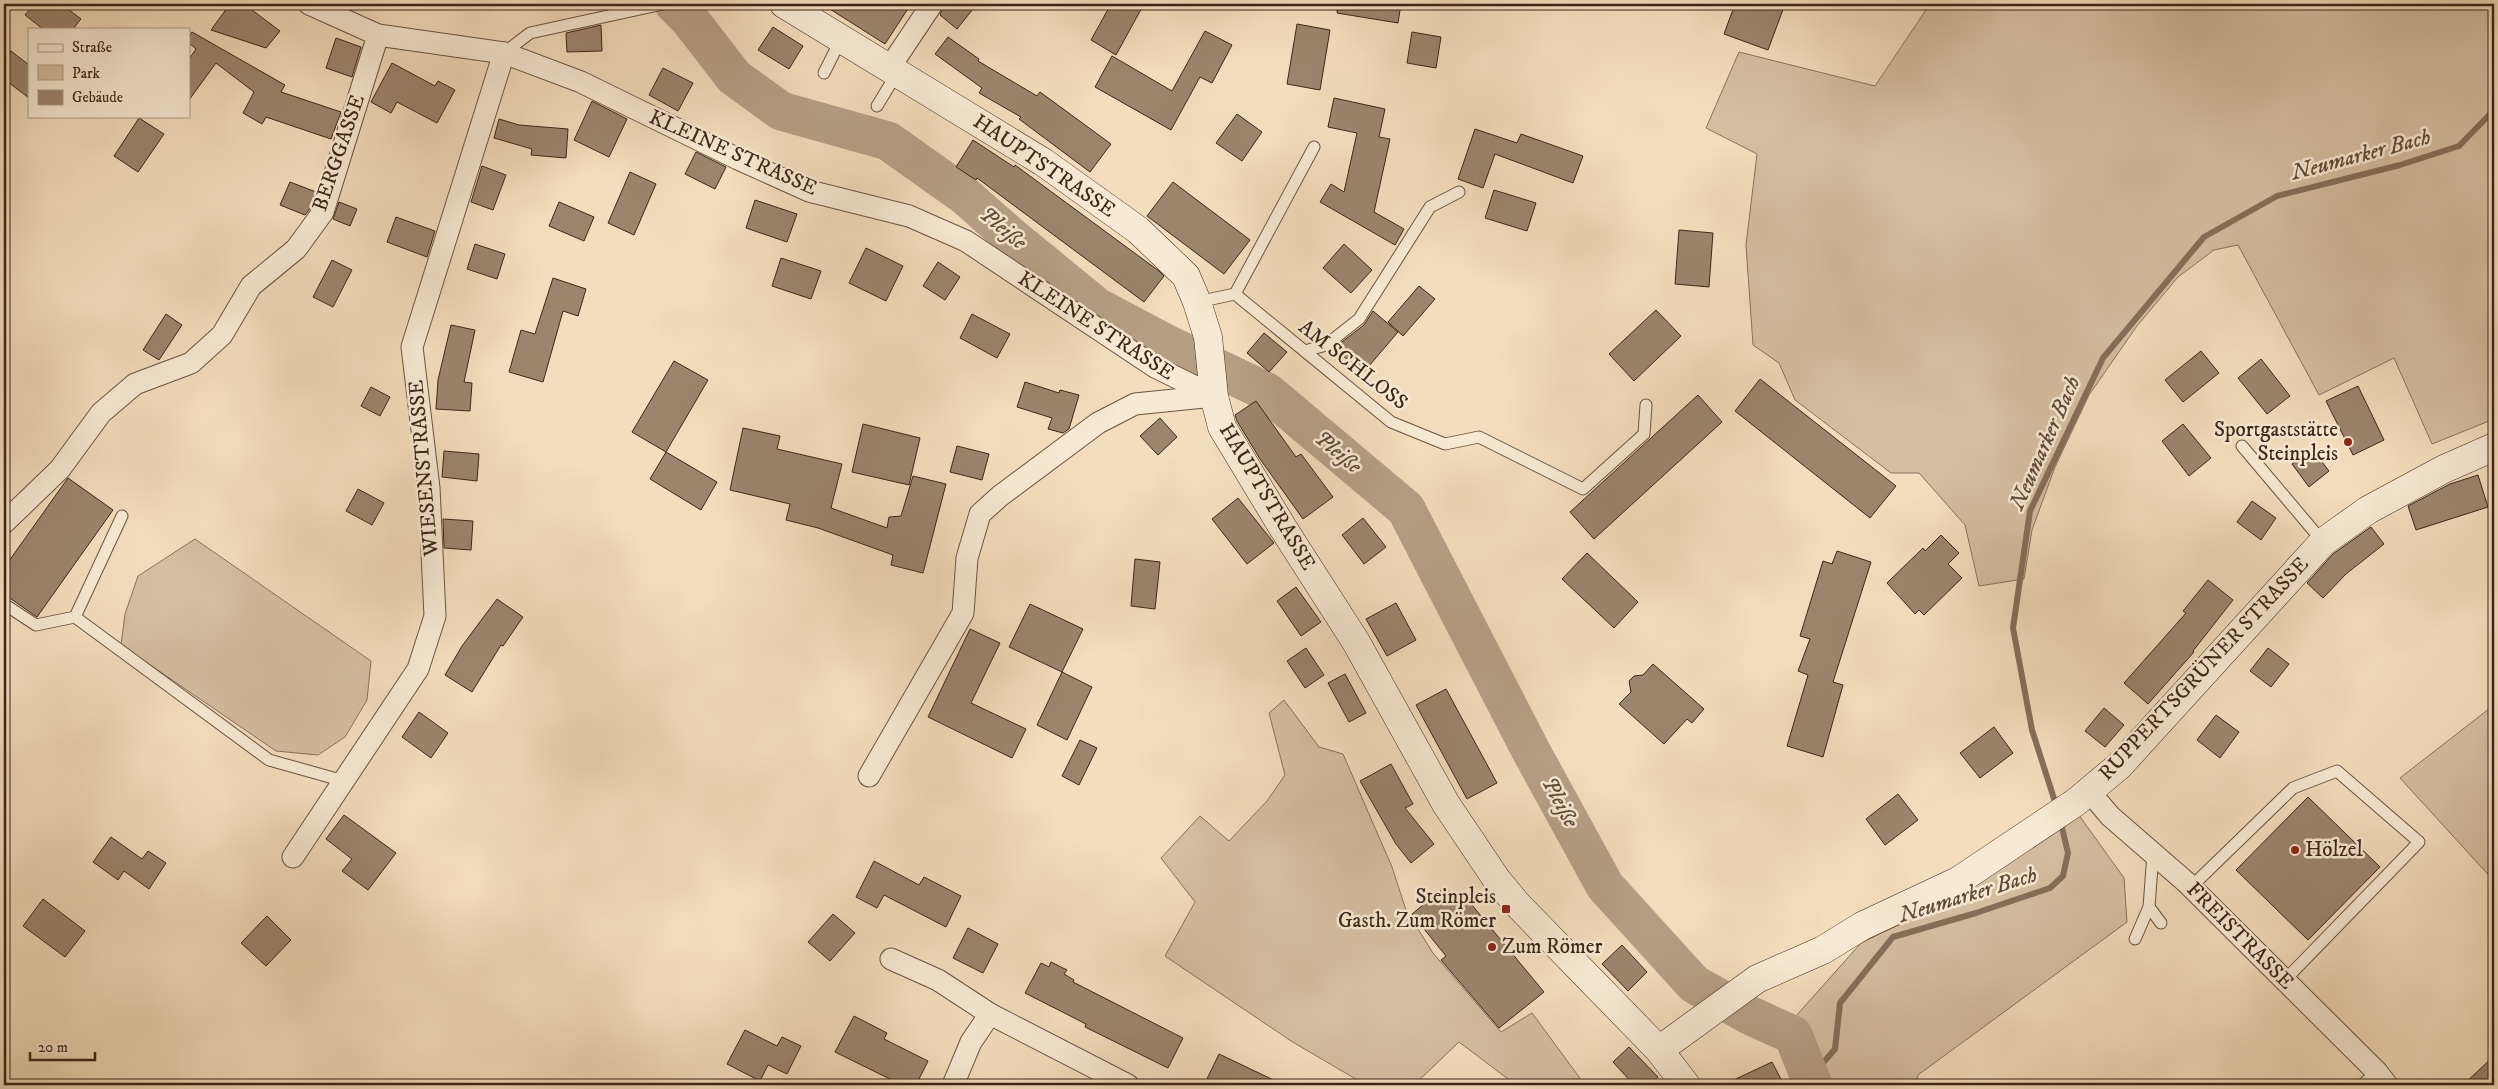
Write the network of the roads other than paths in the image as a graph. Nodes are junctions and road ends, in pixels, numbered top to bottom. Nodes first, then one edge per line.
1 (309, 4) edge
2 (664, 4) edge
3 (784, 4) edge
4 (932, 4) edge
5 (378, 35) junction
6 (841, 38) junction
7 (504, 53) junction
8 (894, 70) junction
9 (824, 73) dead end
10 (878, 106) dead end
11 (1314, 147) dead end
12 (1459, 192) dead end
13 (1235, 294) junction
14 (1197, 302) junction
15 (1305, 352) junction
16 (1215, 390) junction
17 (1646, 406) dead end
18 (2242, 446) dead end
19 (2494, 447) edge
20 (122, 516) dead end
21 (4, 523) edge
22 (2323, 542) junction
23 (4, 604) edge
24 (75, 617) junction
25 (869, 776) dead end
26 (344, 781) junction
27 (2082, 796) junction
28 (2153, 854) junction
29 (293, 857) dead end
30 (2191, 887) junction
31 (2149, 906) junction
32 (2160, 923) dead end
33 (2135, 939) dead end
34 (891, 959) dead end
35 (2284, 980) junction
36 (990, 1014) junction
37 (1659, 1050) junction
38 (2375, 1081) edge
39 (953, 1085) edge
40 (1128, 1085) edge
41 (1686, 1085) edge

1 - 5 street, KLEINE STRASSE
2 - 7 lane
3 - 6 main road, HAUPTSTRASSE
4 - 8 street
5 - 7 street, KLEINE STRASSE
5 - 21 street, BERGGASSE
6 - 8 main road, HAUPTSTRASSE
6 - 9 lane
7 - 16 street, KLEINE STRASSE
7 - 26 street, WIESENSTRASSE
8 - 10 lane
8 - 14 main road, HAUPTSTRASSE
11 - 13 lane
12 - 15 lane
13 - 14 lane
13 - 15 lane, AM SCHLOSS
14 - 16 main road, HAUPTSTRASSE
15 - 17 lane, AM SCHLOSS
16 - 25 street
16 - 37 main road, HAUPTSTRASSE
18 - 22 lane
19 - 22 main road, RUPPERTSGRÜNER STRASSE
20 - 24 lane
22 - 27 main road, RUPPERTSGRÜNER STRASSE
23 - 24 lane
24 - 26 lane
26 - 29 street, WIESENSTRASSE
27 - 28 street, FREISTRASSE
27 - 37 main road, RUPPERTSGRÜNER STRASSE
28 - 30 street, FREISTRASSE
28 - 31 lane
30 - 35 street, FREISTRASSE
30 - 35 lane
31 - 32 lane
31 - 33 lane
34 - 36 street
35 - 38 street, FREISTRASSE
36 - 39 street
36 - 40 street
37 - 41 main road, HAUPTSTRASSE

